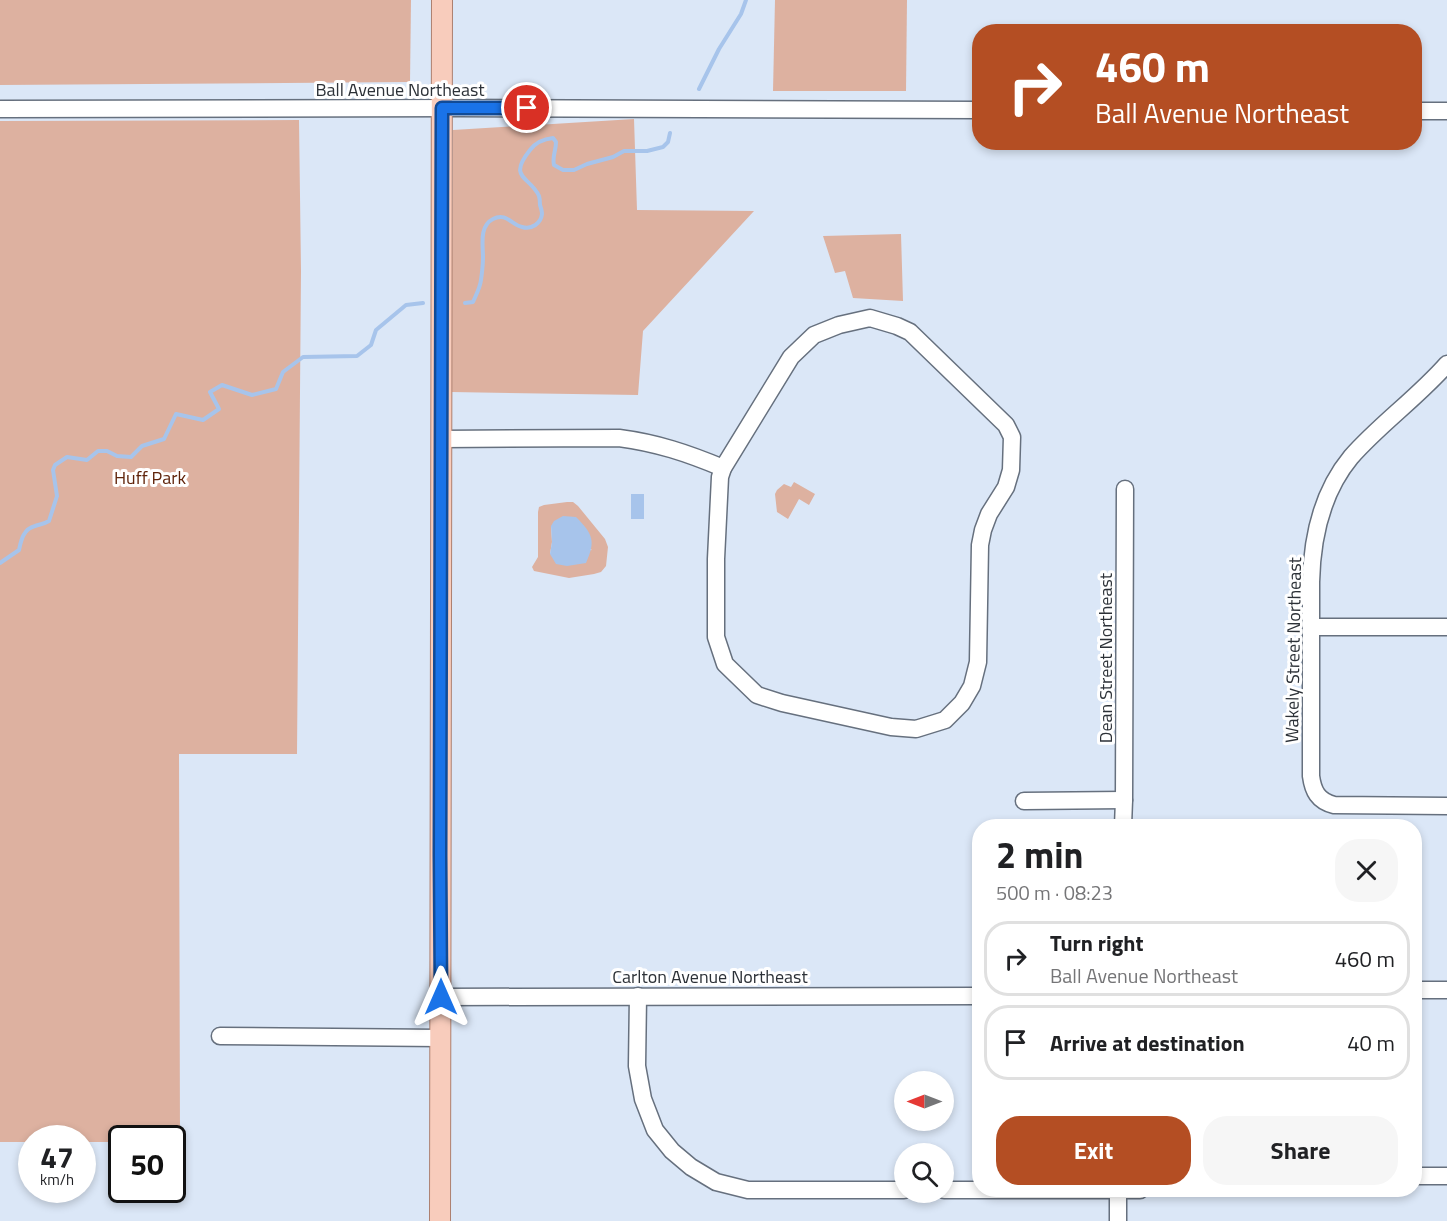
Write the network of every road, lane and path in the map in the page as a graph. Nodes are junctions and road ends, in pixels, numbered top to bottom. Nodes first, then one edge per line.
1 (442, 0) edge
2 (442, 108) junction
3 (0, 110) edge
4 (972, 110) edge
5 (1422, 111) edge
6 (1447, 111) edge
7 (1447, 364) edge
8 (441, 439) junction
9 (723, 468) junction
10 (1125, 489) dead end
11 (1312, 627) junction
12 (1447, 627) edge
13 (1124, 800) junction
14 (1024, 801) dead end
15 (1447, 806) edge
16 (1123, 819) edge
17 (1422, 990) edge
18 (1447, 990) edge
19 (638, 996) junction
20 (972, 996) edge
21 (441, 997) junction
22 (220, 1036) dead end
23 (441, 1038) junction
24 (1422, 1176) edge
25 (1447, 1176) edge
26 (894, 1190) edge
27 (954, 1190) edge
28 (972, 1190) edge
29 (1118, 1197) edge
30 (440, 1221) edge
31 (1118, 1221) edge

1 - 2 main road
2 - 3 street, Ball Avenue Northeast
2 - 4 street, Ball Avenue Northeast
2 - 8 main road
5 - 6 street
7 - 11 street, Wakely Street Northeast
8 - 9 street
8 - 21 main road
9 - 9 street
10 - 13 street, Dean Street Northeast
11 - 12 street
11 - 15 street, Wakely Street Northeast
13 - 14 street
13 - 16 street, Dean Street Northeast
17 - 18 street
19 - 20 street, Carlton Avenue Northeast
19 - 21 street, Carlton Avenue Northeast
19 - 26 street
21 - 23 main road
22 - 23 street
23 - 30 main road
24 - 25 street
27 - 28 street
29 - 31 street

